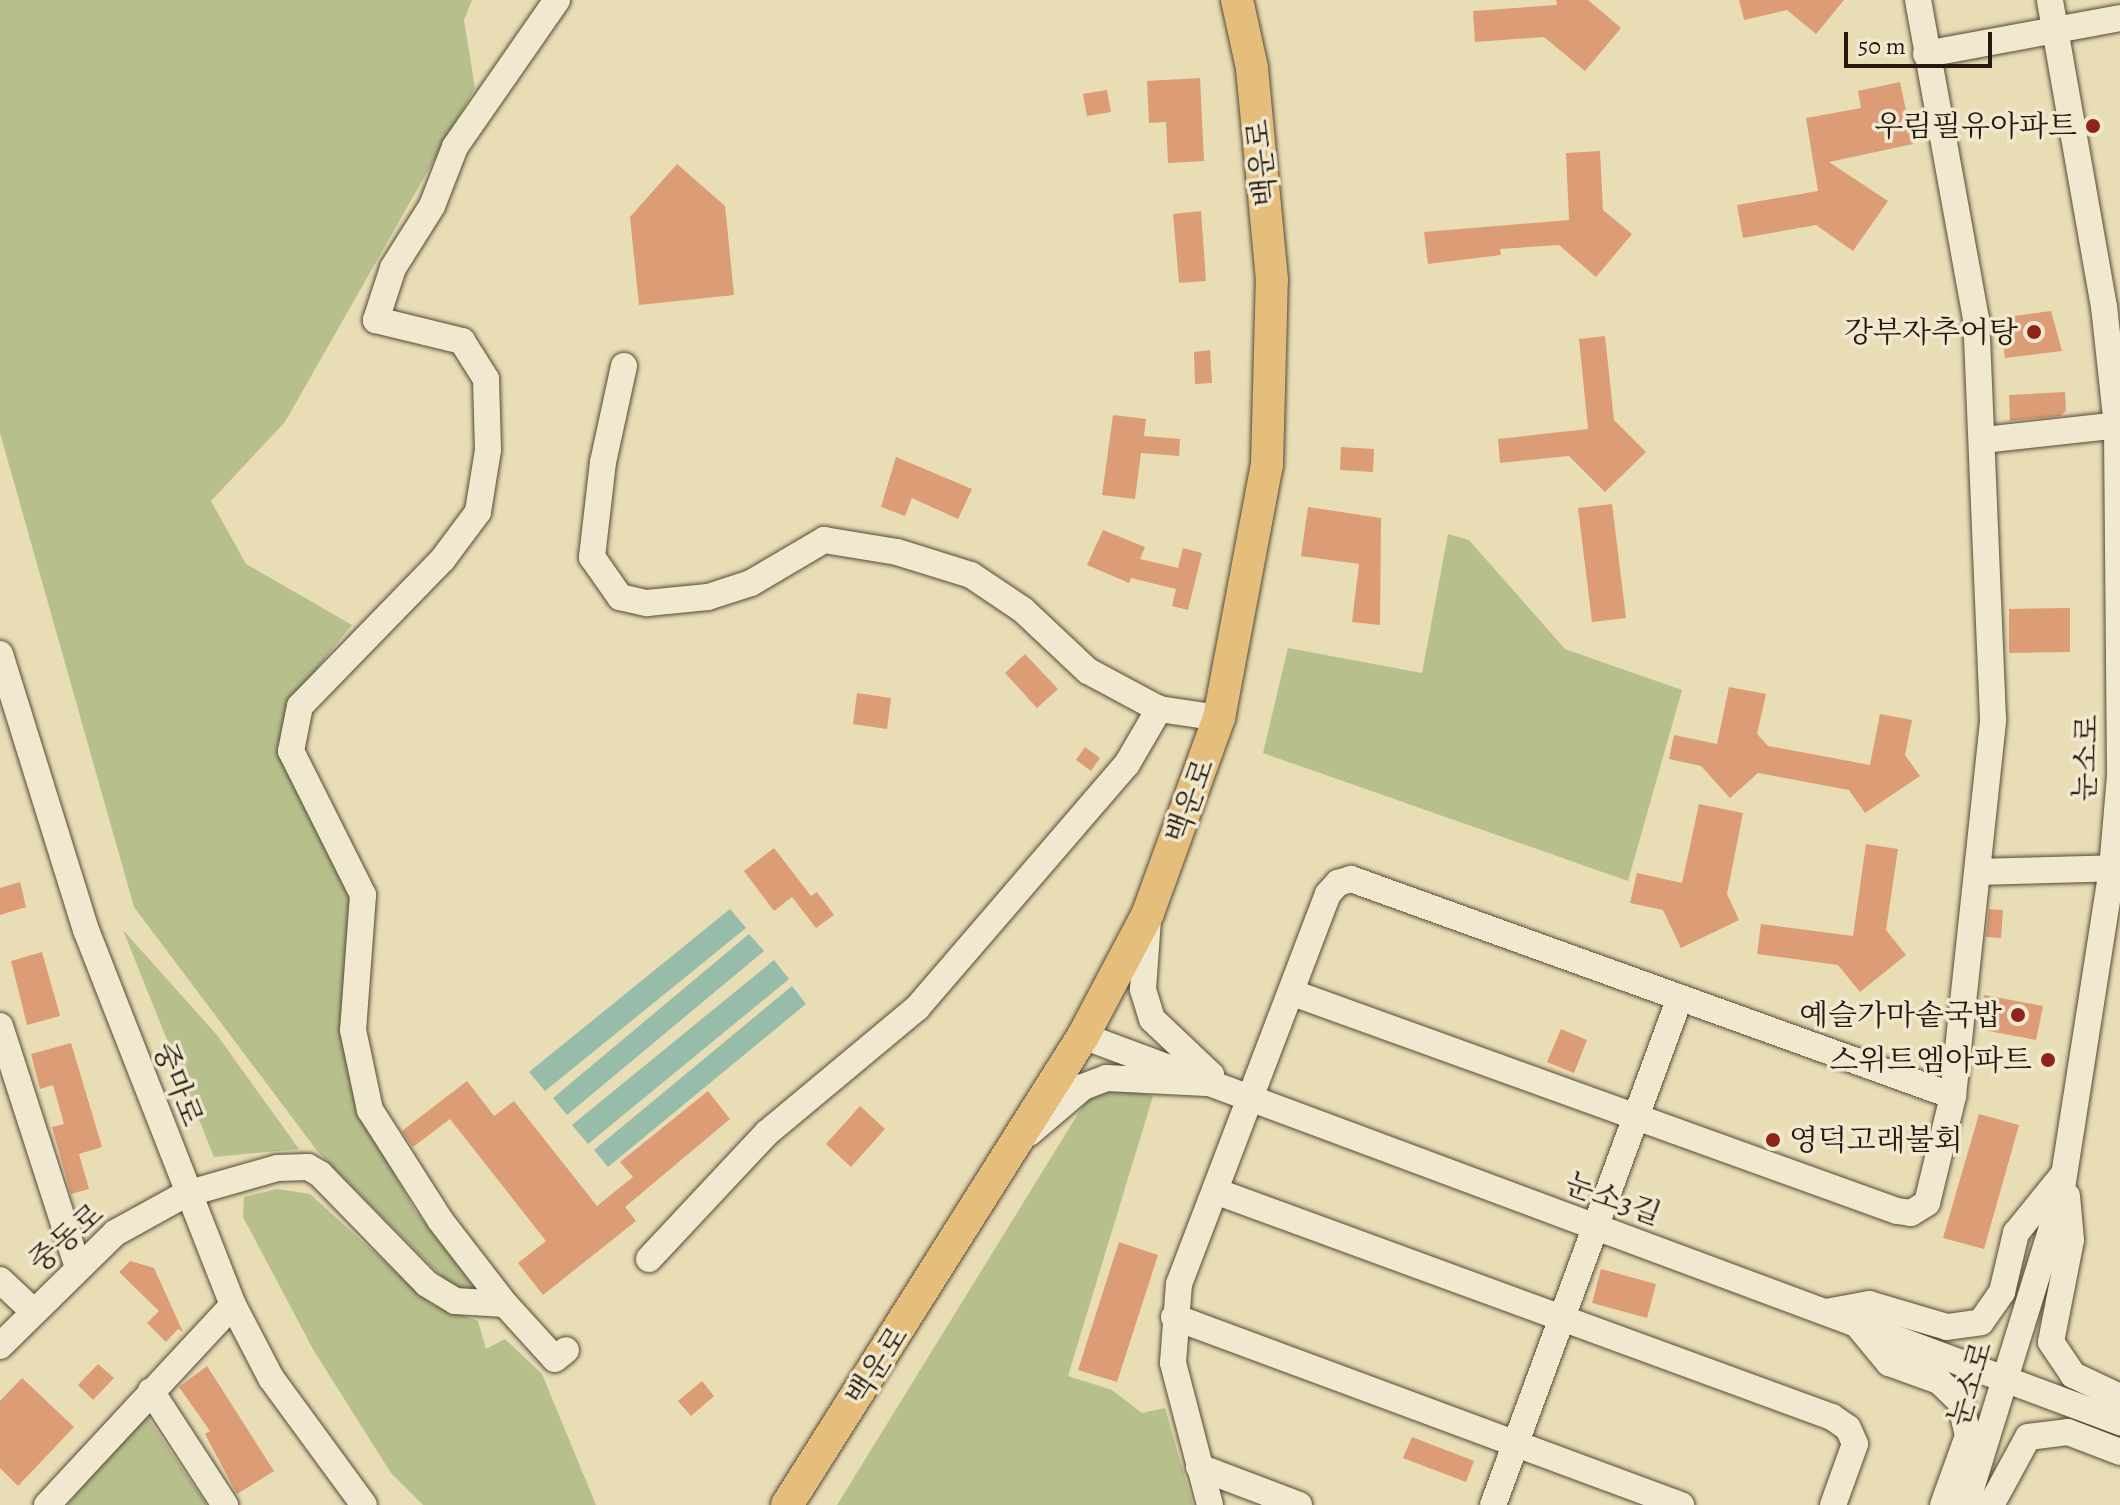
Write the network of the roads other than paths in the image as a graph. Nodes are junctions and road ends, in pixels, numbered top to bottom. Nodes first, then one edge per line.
1 (557, 0) edge
2 (1237, 0) edge
3 (1918, 0) edge
4 (2050, 0) edge
5 (2120, 18) edge
6 (2056, 30) junction
7 (1926, 54) junction
8 (624, 366) dead end
9 (2118, 425) edge
10 (1984, 440) junction
11 (0, 654) edge
12 (1159, 709) junction
13 (1219, 718) junction
14 (2116, 869) edge
15 (1980, 872) junction
16 (1148, 913) junction
17 (1293, 993) junction
18 (1679, 1000) junction
19 (0, 1026) edge
20 (1083, 1036) junction
21 (1207, 1083) junction
22 (1953, 1096) junction
23 (1251, 1099) junction
24 (1632, 1118) junction
25 (1026, 1135) junction
26 (2065, 1172) junction
27 (1215, 1191) junction
28 (186, 1194) junction
29 (1593, 1226) junction
30 (649, 1259) dead end
31 (77, 1264) junction
32 (0, 1280) edge
33 (505, 1304) junction
34 (233, 1305) junction
35 (33, 1311) junction
36 (1823, 1312) junction
37 (1174, 1317) junction
38 (1558, 1321) junction
39 (1857, 1324) junction
40 (0, 1346) edge
41 (566, 1350) dead end
42 (2005, 1380) junction
43 (151, 1391) junction
44 (2120, 1397) edge
45 (2120, 1422) edge
46 (1514, 1445) junction
47 (2120, 1452) edge
48 (1199, 1467) junction
49 (47, 1505) edge
50 (225, 1505) edge
51 (364, 1505) edge
52 (787, 1505) edge
53 (1210, 1505) edge
54 (1299, 1505) edge
55 (1493, 1505) edge
56 (1681, 1505) edge
57 (1833, 1505) edge
58 (1943, 1505) edge
59 (1966, 1505) edge
60 (1991, 1505) edge

1 - 33 street
2 - 13 main road, 백운로
3 - 7 street
4 - 6 street, 눈소로
5 - 6 street
6 - 7 street
6 - 9 street, 눈소로
7 - 10 street
8 - 12 street
9 - 10 street
9 - 14 street, 눈소로
10 - 15 street
11 - 28 street, 중마로
12 - 13 street
12 - 30 street
13 - 16 main road, 백운로
14 - 15 street
14 - 26 street, 눈소로
15 - 22 street
16 - 20 main road, 백운로
16 - 21 street
17 - 18 street
17 - 23 street
17 - 24 street
18 - 22 street
18 - 24 street
19 - 31 street
20 - 21 street, 눈소3길
20 - 25 main road, 백운로
21 - 23 street, 눈소3길
21 - 25 street
22 - 24 street
23 - 27 street
23 - 29 street, 눈소3길
24 - 29 street
25 - 52 main road, 백운로
26 - 36 street
26 - 42 street, 눈소로
26 - 44 street
27 - 37 street
27 - 38 street
28 - 31 street, 중동로
28 - 33 street, 중동로
28 - 34 street, 중마로
29 - 36 street, 눈소3길
29 - 38 street
31 - 35 street, 중동로
32 - 35 street
33 - 41 street
34 - 43 street
34 - 51 street, 중마로
35 - 40 street, 중동로
36 - 39 street, 눈소3길
37 - 46 street
37 - 48 street
38 - 46 street
38 - 57 street
39 - 42 street, 눈소3길
39 - 58 street
42 - 45 street, 눈소3길
42 - 59 street, 눈소로
43 - 49 street
43 - 50 street
46 - 55 street
46 - 56 street
47 - 60 street
48 - 53 street
48 - 54 street

